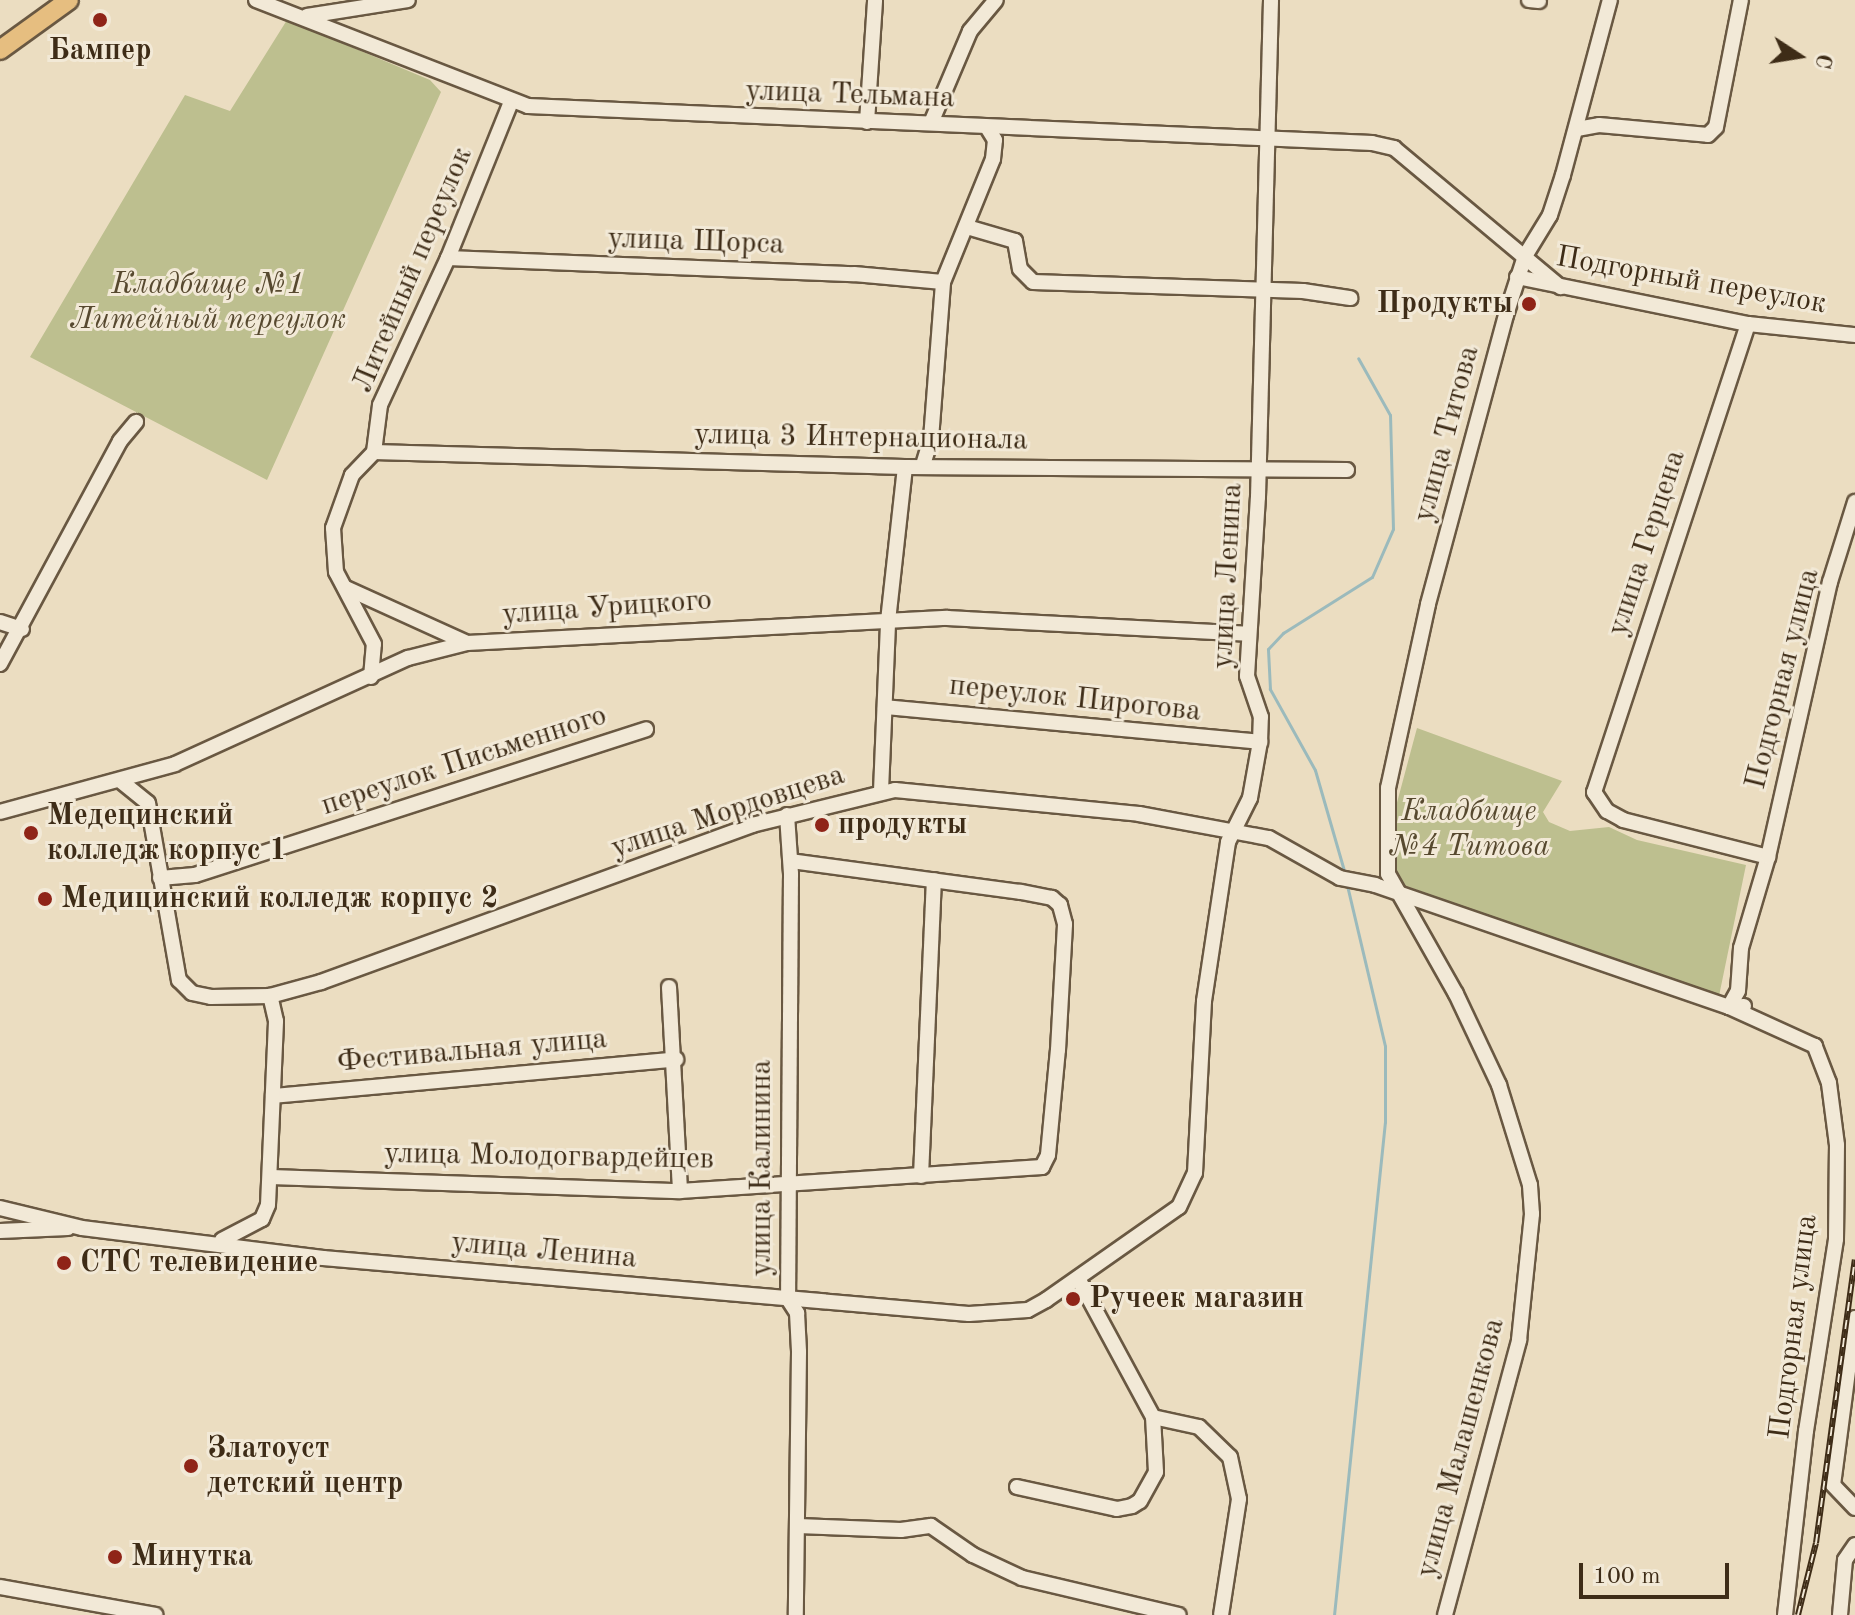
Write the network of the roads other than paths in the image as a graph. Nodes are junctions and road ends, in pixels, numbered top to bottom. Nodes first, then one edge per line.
1 (69, 0) edge
2 (256, 0) edge
3 (345, 0) edge
4 (408, 0) edge
5 (875, 0) edge
6 (996, 0) edge
7 (1271, 0) edge
8 (1529, 0) edge
9 (1610, 0) edge
10 (1741, 0) edge
11 (1539, 1) edge
12 (328, 14) junction
13 (303, 17) junction
14 (0, 50) edge
15 (511, 102) junction
16 (867, 122) junction
17 (931, 123) junction
18 (987, 127) junction
19 (1577, 129) junction
20 (1268, 137) junction
21 (967, 227) junction
22 (1525, 256) junction
23 (448, 258) junction
24 (1517, 277) junction
25 (943, 282) junction
26 (1560, 287) junction
27 (1265, 290) junction
28 (1350, 298) dead end
29 (1748, 324) junction
30 (1855, 335) edge
31 (136, 422) dead end
32 (374, 452) junction
33 (923, 465) junction
34 (905, 467) junction
35 (1347, 470) dead end
36 (1259, 472) junction
37 (1855, 502) edge
38 (346, 588) junction
39 (888, 621) junction
40 (0, 622) edge
41 (22, 629) junction
42 (1248, 634) junction
43 (467, 643) junction
44 (0, 664) edge
45 (371, 677) junction
46 (885, 707) junction
47 (646, 729) dead end
48 (1260, 742) junction
49 (122, 782) junction
50 (881, 791) junction
51 (0, 812) edge
52 (787, 815) junction
53 (1230, 832) junction
54 (1768, 857) junction
55 (791, 861) junction
56 (1388, 874) junction
57 (160, 878) junction
58 (934, 880) junction
59 (1367, 884) junction
60 (1396, 894) junction
61 (669, 987) dead end
62 (270, 996) junction
63 (1737, 1007) junction
64 (676, 1059) junction
65 (273, 1096) junction
66 (921, 1176) junction
67 (271, 1177) junction
68 (790, 1181) junction
69 (680, 1191) junction
70 (0, 1208) edge
71 (82, 1228) junction
72 (0, 1231) edge
73 (218, 1241) junction
74 (1079, 1280) junction
75 (788, 1299) junction
76 (1855, 1318) edge
77 (1153, 1417) junction
78 (1017, 1487) dead end
79 (1855, 1508) edge
80 (798, 1526) junction
81 (1855, 1545) edge
82 (0, 1587) edge
83 (155, 1615) edge
84 (796, 1615) edge
85 (1179, 1615) edge
86 (1221, 1615) edge
87 (1445, 1615) edge
88 (1785, 1615) edge
89 (1840, 1615) edge

1 - 14 main road
2 - 13 street, улица Тельмана
3 - 12 street
4 - 12 street
5 - 16 street
6 - 17 street
7 - 20 street, улица Ленина
8 - 11 street
9 - 19 street, улица Титова
10 - 19 street
12 - 13 street
13 - 15 street, улица Тельмана
15 - 16 street, улица Тельмана
15 - 23 street, Литейный переулок
16 - 17 street, улица Тельмана
17 - 18 street, улица Тельмана
18 - 20 street, улица Тельмана
18 - 21 street
19 - 22 street, улица Титова
20 - 22 street, улица Тельмана
20 - 27 street, улица Ленина
21 - 25 street
21 - 27 street
22 - 24 street, улица Титова
22 - 26 street, улица Тельмана
23 - 25 street, улица Щорса
23 - 32 street, Литейный переулок
24 - 26 street, Подгорный переулок
24 - 56 street, улица Титова
25 - 33 street
26 - 29 street, Подгорный переулок
27 - 28 street
27 - 36 street, улица Ленина
29 - 30 street, Подгорный переулок
29 - 54 street, улица Герцена
31 - 41 street
32 - 34 street, улица 3 Интернационала
32 - 38 street
33 - 34 street, улица 3 Интернационала
33 - 36 street, улица 3 Интернационала
34 - 39 street
35 - 36 street, улица 3 Интернационала
36 - 42 street, улица Ленина
37 - 54 street, Подгорная улица
38 - 43 street
38 - 45 street
39 - 42 street, улица Урицкого
39 - 43 street, улица Урицкого
39 - 46 street
40 - 41 street
41 - 44 street
42 - 48 street, улица Ленина
43 - 45 street, улица Урицкого
45 - 49 street, улица Урицкого
46 - 48 street, переулок Пирогова
46 - 50 street
47 - 57 street, переулок Письменного
48 - 53 street, улица Ленина
49 - 51 street, улица Урицкого
49 - 57 street
50 - 52 street, улица Мордовцева
50 - 53 street, улица Мордовцева
52 - 55 street, улица Калинина
52 - 62 street, улица Мордовцева
53 - 59 street, улица Мордовцева
53 - 74 street, улица Ленина
54 - 63 street, Подгорная улица
55 - 58 street, улица Молодогвардейцев
55 - 68 street, улица Калинина
56 - 59 street
56 - 60 street, улица Титова
57 - 62 street, улица Мордовцева
58 - 66 street
58 - 66 street, улица Молодогвардейцев
59 - 60 street, улица Мордовцева
60 - 63 street, Подгорная улица
60 - 87 street, улица Малашенкова
61 - 64 street
62 - 65 street
63 - 88 street, Подгорная улица
64 - 65 street, Фестивальная улица
64 - 69 street
65 - 67 street
66 - 68 street, улица Молодогвардейцев
67 - 69 street, улица Молодогвардейцев
67 - 73 street
68 - 69 street, улица Молодогвардейцев
68 - 75 street, улица Калинина
70 - 71 street, улица Ленина
71 - 72 street
71 - 73 street, улица Ленина
73 - 75 street, улица Ленина
74 - 75 street, улица Ленина
74 - 77 street
75 - 80 street, улица Калинина
76 - 79 street
77 - 78 street
77 - 86 street
80 - 84 street, улица Калинина
80 - 85 street
81 - 89 street
82 - 83 street

